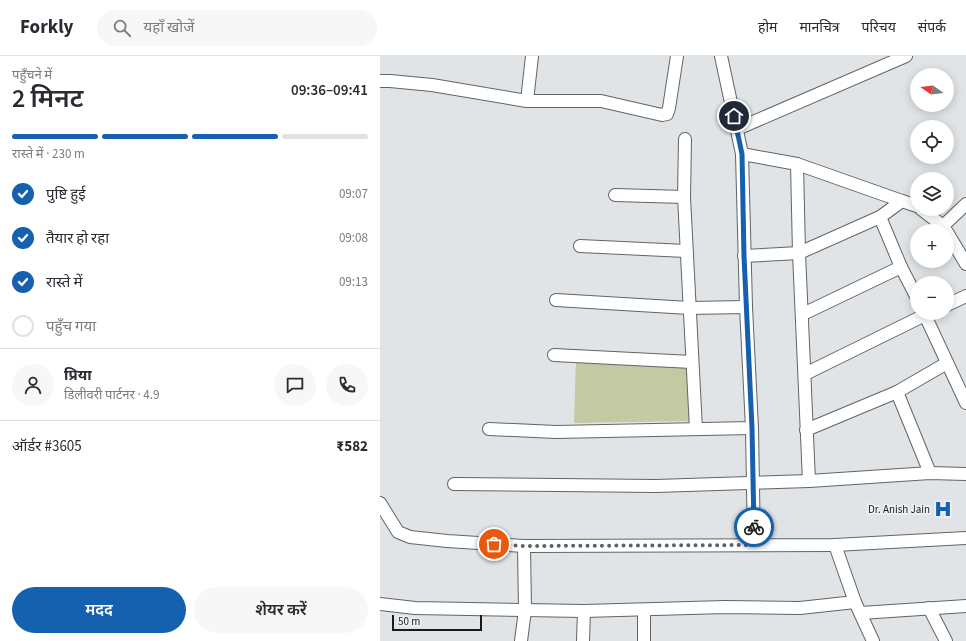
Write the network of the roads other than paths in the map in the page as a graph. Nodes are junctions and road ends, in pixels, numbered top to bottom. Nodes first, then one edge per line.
1 (532, 56) edge
2 (677, 56) edge
3 (721, 56) edge
4 (906, 56) edge
5 (380, 81) edge
6 (527, 100) junction
7 (737, 129) junction
8 (685, 139) dead end
9 (742, 154) junction
10 (797, 164) junction
11 (615, 196) dead end
12 (684, 197) junction
13 (902, 201) junction
14 (910, 204) edge
15 (964, 210) edge
16 (929, 216) edge
17 (880, 217) junction
18 (939, 224) edge
19 (951, 224) edge
20 (954, 244) edge
21 (580, 246) dead end
22 (686, 251) junction
23 (799, 253) junction
24 (744, 256) junction
25 (966, 264) edge
26 (901, 267) junction
27 (910, 284) edge
28 (966, 296) edge
29 (556, 300) dead end
30 (954, 301) edge
31 (746, 307) junction
32 (689, 308) junction
33 (803, 314) junction
34 (914, 320) edge
35 (929, 320) edge
36 (554, 355) dead end
37 (692, 362) junction
38 (947, 363) junction
39 (805, 374) junction
40 (897, 392) junction
41 (966, 403) edge
42 (752, 428) junction
43 (489, 429) dead end
44 (696, 430) junction
45 (806, 430) junction
46 (930, 473) junction
47 (966, 474) edge
48 (809, 481) junction
49 (753, 483) junction
50 (454, 484) dead end
51 (380, 503) edge
52 (966, 538) edge
53 (754, 545) junction
54 (835, 545) junction
55 (524, 546) junction
56 (380, 604) edge
57 (966, 606) edge
58 (858, 607) junction
59 (929, 608) junction
60 (525, 610) junction
61 (644, 610) junction
62 (584, 611) junction
63 (521, 641) edge
64 (584, 641) edge
65 (644, 641) edge
66 (873, 641) edge
67 (946, 641) edge

1 - 6 street
2 - 6 street
3 - 7 street
4 - 7 street
5 - 6 street
7 - 9 street
8 - 12 street
9 - 10 street
9 - 24 street
10 - 13 street
10 - 23 street
11 - 12 street
12 - 22 street
13 - 14 street
13 - 17 street
15 - 19 street
16 - 18 street
17 - 23 street
17 - 26 street
20 - 25 street
21 - 22 street
22 - 32 street
23 - 24 street
23 - 33 street
24 - 31 street
26 - 27 street
26 - 33 street
28 - 30 street
29 - 32 street
31 - 32 street
31 - 42 street
32 - 37 street
33 - 39 street
34 - 39 street
35 - 38 street
36 - 37 street
37 - 44 street
38 - 40 street
38 - 41 street
39 - 45 street
40 - 45 street
40 - 46 street
42 - 44 street
42 - 49 street
43 - 44 street
45 - 48 street
46 - 47 street
46 - 48 street
48 - 49 street
49 - 50 street
49 - 53 street
51 - 55 street
52 - 54 street
53 - 54 street
53 - 55 street
54 - 58 street
55 - 60 street
56 - 60 street
57 - 59 street
58 - 59 street
58 - 61 street
58 - 66 street
59 - 67 street
60 - 62 street
60 - 63 street
61 - 62 street
61 - 65 street
62 - 64 street

